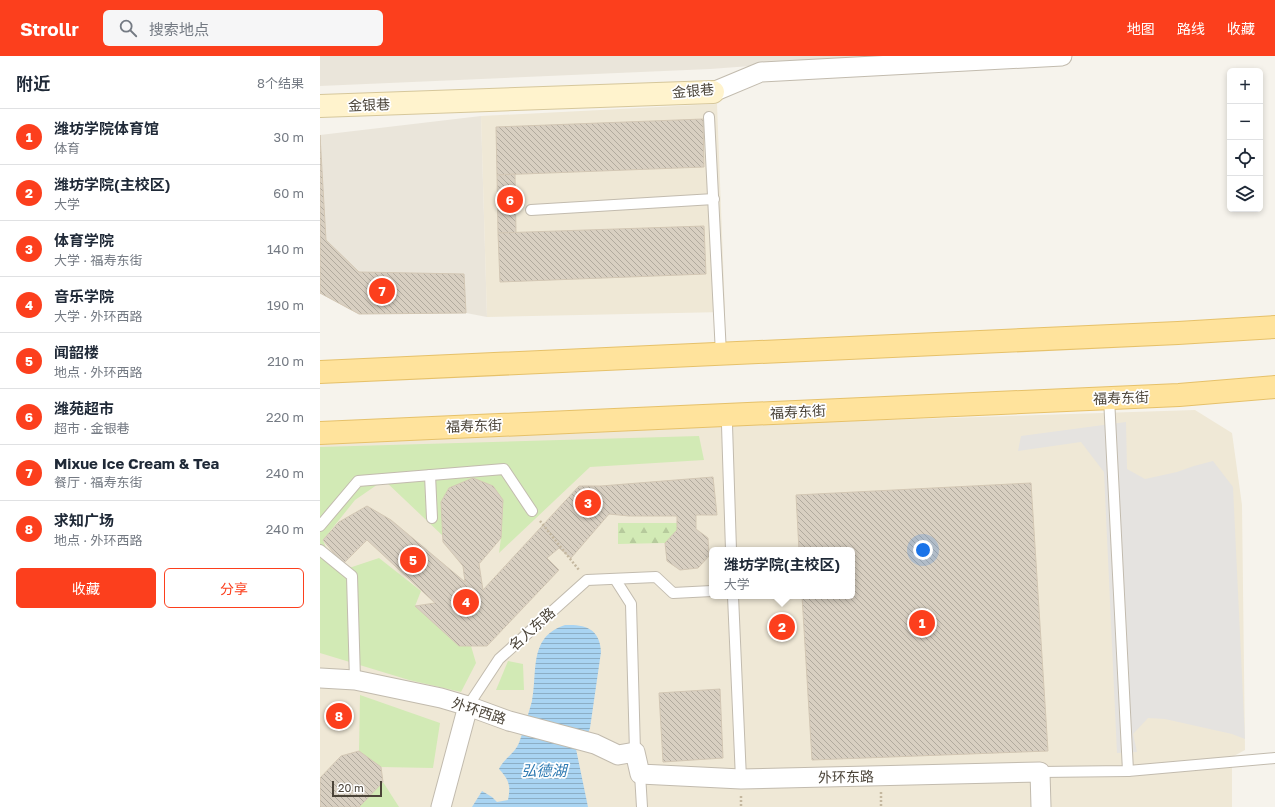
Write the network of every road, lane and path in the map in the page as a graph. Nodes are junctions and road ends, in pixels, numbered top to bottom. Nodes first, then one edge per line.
1 (1062, 56) edge
2 (713, 92) joint
3 (320, 106) edge
4 (709, 117) dead end
5 (714, 199) junction
6 (531, 210) dead end
7 (1275, 327) edge
8 (722, 354) junction
9 (320, 372) edge
10 (1275, 387) edge
11 (1109, 398) junction
12 (725, 415) junction
13 (320, 433) edge
14 (430, 475) junction
15 (532, 511) joint
16 (432, 518) dead end
17 (320, 526) edge
18 (731, 547) edge
19 (320, 550) edge
20 (614, 579) junction
21 (588, 580) junction
22 (709, 591) edge
23 (733, 599) edge
24 (320, 678) edge
25 (355, 680) junction
26 (468, 706) junction
27 (635, 752) junction
28 (1275, 758) edge
29 (1128, 771) junction
30 (1040, 772) junction
31 (640, 774) junction
32 (740, 779) junction
33 (440, 807) edge
34 (642, 807) edge
35 (1041, 807) edge

1 - 2 street, 金银巷
2 - 3 street, 金银巷
4 - 5 lane
5 - 6 lane
5 - 8 lane
7 - 8 main road
8 - 9 main road
10 - 11 main road, 福寿东街
11 - 12 main road, 福寿东街
11 - 29 lane
12 - 13 main road, 福寿东街
12 - 18 lane
14 - 15 lane
14 - 16 lane
14 - 17 lane
15 - 21 path
19 - 25 lane
20 - 21 lane
20 - 22 lane
20 - 27 lane
21 - 26 lane, 名人东路
23 - 32 lane
24 - 25 street, 外环西路
25 - 26 street, 外环西路
26 - 27 street, 外环西路
26 - 33 street, 名人东路
27 - 31 street
28 - 29 lane
29 - 30 lane
30 - 32 street, 外环东路
30 - 35 street
31 - 32 street, 外环东路
31 - 34 lane

